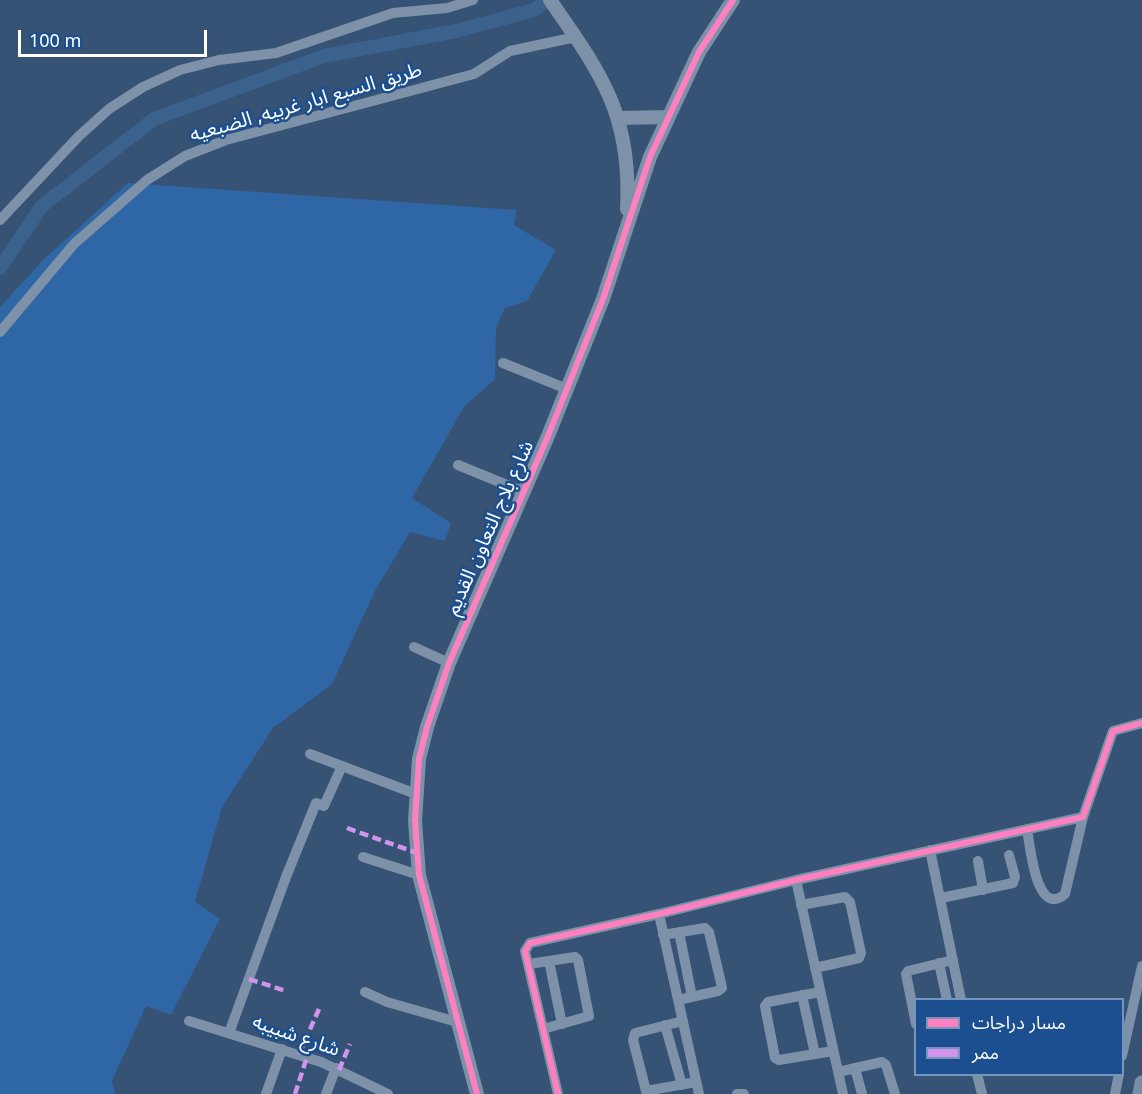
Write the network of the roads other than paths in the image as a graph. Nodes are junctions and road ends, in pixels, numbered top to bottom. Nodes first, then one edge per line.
1 (473, 0) edge
2 (550, 0) edge
3 (733, 0) edge
4 (572, 32) junction
5 (668, 117) junction
6 (618, 118) junction
7 (0, 220) edge
8 (624, 232) junction
9 (0, 332) edge
10 (503, 363) dead end
11 (567, 389) junction
12 (458, 465) dead end
13 (524, 492) junction
14 (414, 647) dead end
15 (449, 663) junction
16 (1142, 723) edge
17 (310, 754) dead end
18 (342, 766) junction
19 (416, 794) junction
20 (1083, 817) junction
21 (1027, 829) junction
22 (930, 850) junction
23 (1009, 855) dead end
24 (363, 857) dead end
25 (978, 861) dead end
26 (419, 875) junction
27 (796, 880) junction
28 (983, 890) junction
29 (941, 898) junction
30 (801, 905) junction
31 (658, 914) junction
32 (679, 932) junction
33 (663, 935) junction
34 (953, 960) junction
35 (549, 961) junction
36 (939, 963) junction
37 (529, 964) junction
38 (1142, 966) edge
39 (815, 968) junction
40 (366, 992) dead end
41 (820, 992) junction
42 (802, 995) junction
43 (692, 997) junction
44 (947, 998) edge
45 (962, 998) edge
46 (678, 1000) junction
47 (914, 1018) edge
48 (189, 1021) dead end
49 (682, 1021) junction
50 (457, 1022) junction
51 (562, 1024) junction
52 (665, 1025) junction
53 (543, 1029) junction
54 (230, 1033) junction
55 (1124, 1047) edge
56 (282, 1049) junction
57 (833, 1051) junction
58 (815, 1054) junction
59 (336, 1068) junction
60 (855, 1068) junction
61 (838, 1072) junction
62 (978, 1076) edge
63 (1119, 1076) edge
64 (696, 1082) junction
65 (1142, 1083) edge
66 (682, 1085) junction
67 (266, 1094) edge
68 (326, 1094) edge
69 (388, 1094) edge
70 (477, 1094) edge
71 (558, 1094) edge
72 (699, 1094) edge
73 (737, 1094) edge
74 (744, 1094) edge
75 (843, 1094) edge
76 (862, 1094) edge
77 (895, 1094) edge
78 (982, 1094) edge
79 (1115, 1094) edge
80 (1140, 1094) edge

1 - 7 street
2 - 4 street
3 - 5 street, شارع بلاج التعاون القديم
4 - 6 street
4 - 9 street, طريق السبع ابار غربيه, الضبعيه
5 - 6 street
5 - 8 street, شارع بلاج التعاون القديم
6 - 8 street
8 - 11 street, شارع بلاج التعاون القديم
10 - 11 street
11 - 13 street, شارع بلاج التعاون القديم
12 - 13 street
13 - 15 street, شارع بلاج التعاون القديم
14 - 15 street
15 - 19 street, شارع بلاج التعاون القديم
16 - 20 street
17 - 18 street
18 - 19 street
18 - 54 street
19 - 26 street, شارع بلاج التعاون القديم
20 - 21 street
20 - 21 street
21 - 22 street
22 - 27 street
22 - 29 street
23 - 28 street
24 - 26 street
25 - 28 street
26 - 50 street, شارع بلاج التعاون القديم
27 - 30 street
27 - 31 street
28 - 29 street
29 - 34 street
30 - 39 street
30 - 39 street
31 - 33 street
31 - 37 street
32 - 33 street
32 - 43 street
32 - 43 street
33 - 46 street
34 - 36 street
34 - 45 street
35 - 37 street
35 - 51 street
35 - 51 street
36 - 44 street
36 - 47 street
37 - 53 street
38 - 55 street
39 - 41 street
40 - 50 street
41 - 42 street
41 - 57 street
42 - 58 street
42 - 58 street
43 - 46 street
46 - 49 street
48 - 54 street, شارع شبيبه
49 - 52 street
49 - 64 street
50 - 70 street, شارع بلاج التعاون القديم
51 - 53 street
52 - 66 street
52 - 66 street
53 - 71 street
54 - 56 street, شارع شبيبه
56 - 59 street, شارع شبيبه
56 - 67 street
57 - 58 street
57 - 61 street
59 - 68 street
59 - 69 street, شارع شبيبه
60 - 61 street
60 - 76 street
60 - 77 street
61 - 75 street
62 - 78 street
63 - 79 street
64 - 66 street
64 - 72 street
65 - 80 main road
73 - 74 street

